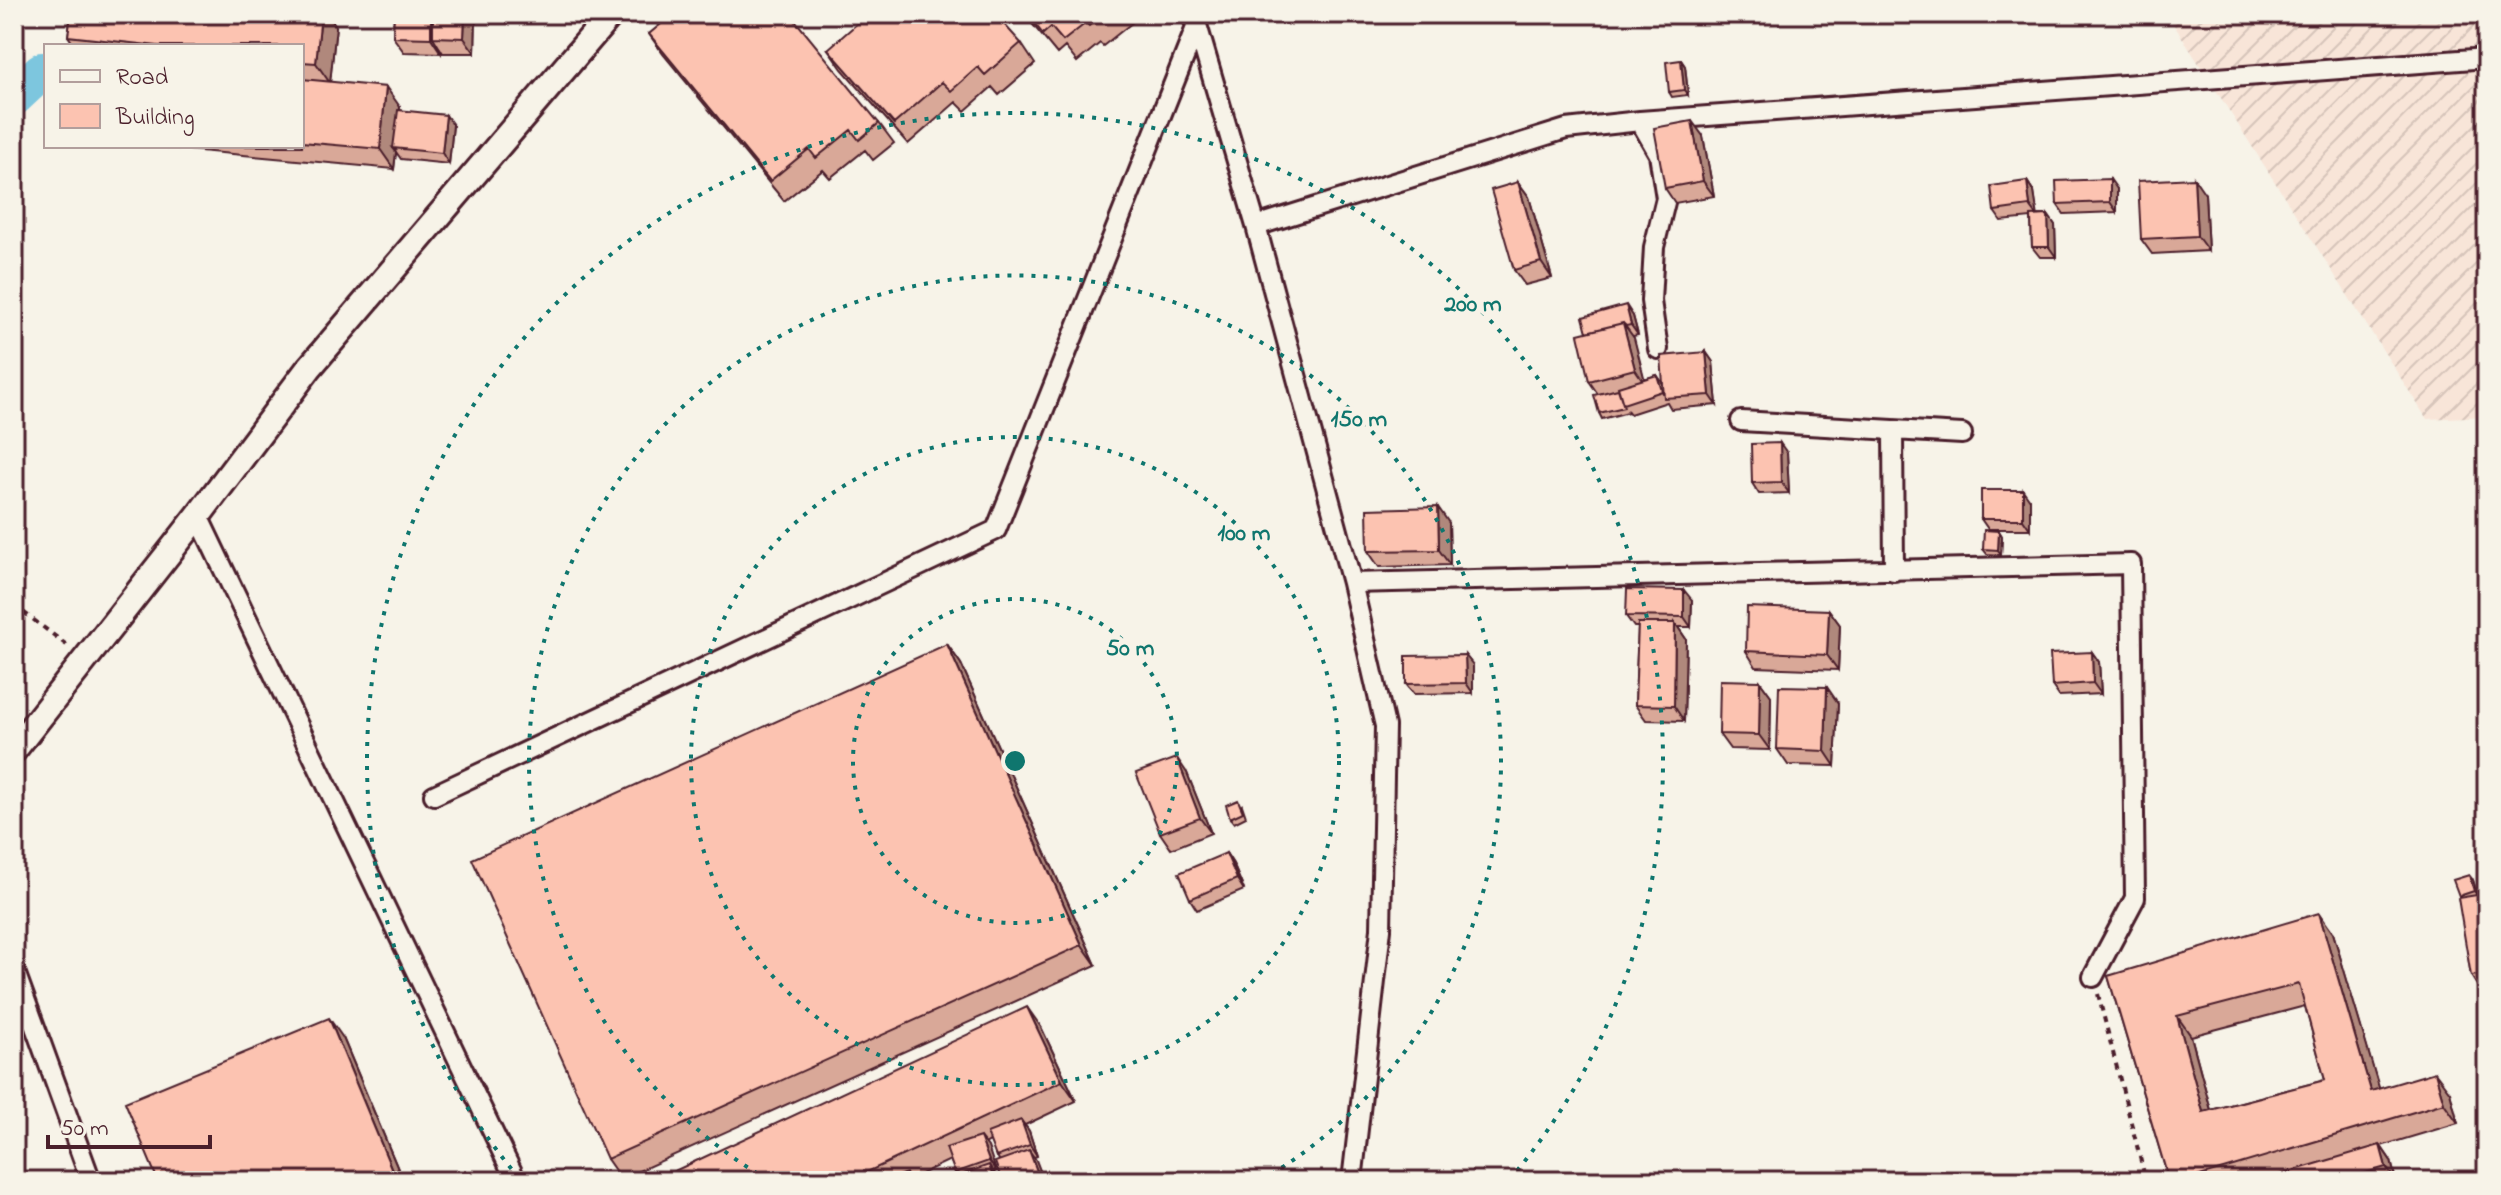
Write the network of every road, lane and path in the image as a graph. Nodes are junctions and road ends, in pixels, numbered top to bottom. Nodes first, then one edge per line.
1 (611, 14) edge
2 (1194, 19) edge
3 (2487, 58) edge
4 (1640, 121) junction
5 (1256, 226) junction
6 (1658, 349) dead end
7 (1741, 421) dead end
8 (1893, 431) junction
9 (1962, 434) dead end
10 (198, 516) junction
11 (1894, 571) junction
12 (1352, 583) junction
13 (14, 605) edge
14 (86, 659) junction
15 (14, 750) edge
16 (434, 795) dead end
17 (14, 969) edge
18 (2093, 977) joint
19 (512, 1172) dead end
20 (91, 1181) edge
21 (1352, 1181) edge
22 (2146, 1181) edge

1 - 10 main road
2 - 5 street
2 - 16 street
3 - 4 street
4 - 5 street
4 - 6 street
5 - 12 street
7 - 8 street
8 - 9 street
8 - 11 street
10 - 14 main road
10 - 19 street
11 - 12 street
11 - 18 street
12 - 21 street
13 - 14 path
14 - 15 main road
17 - 20 street
18 - 22 path

